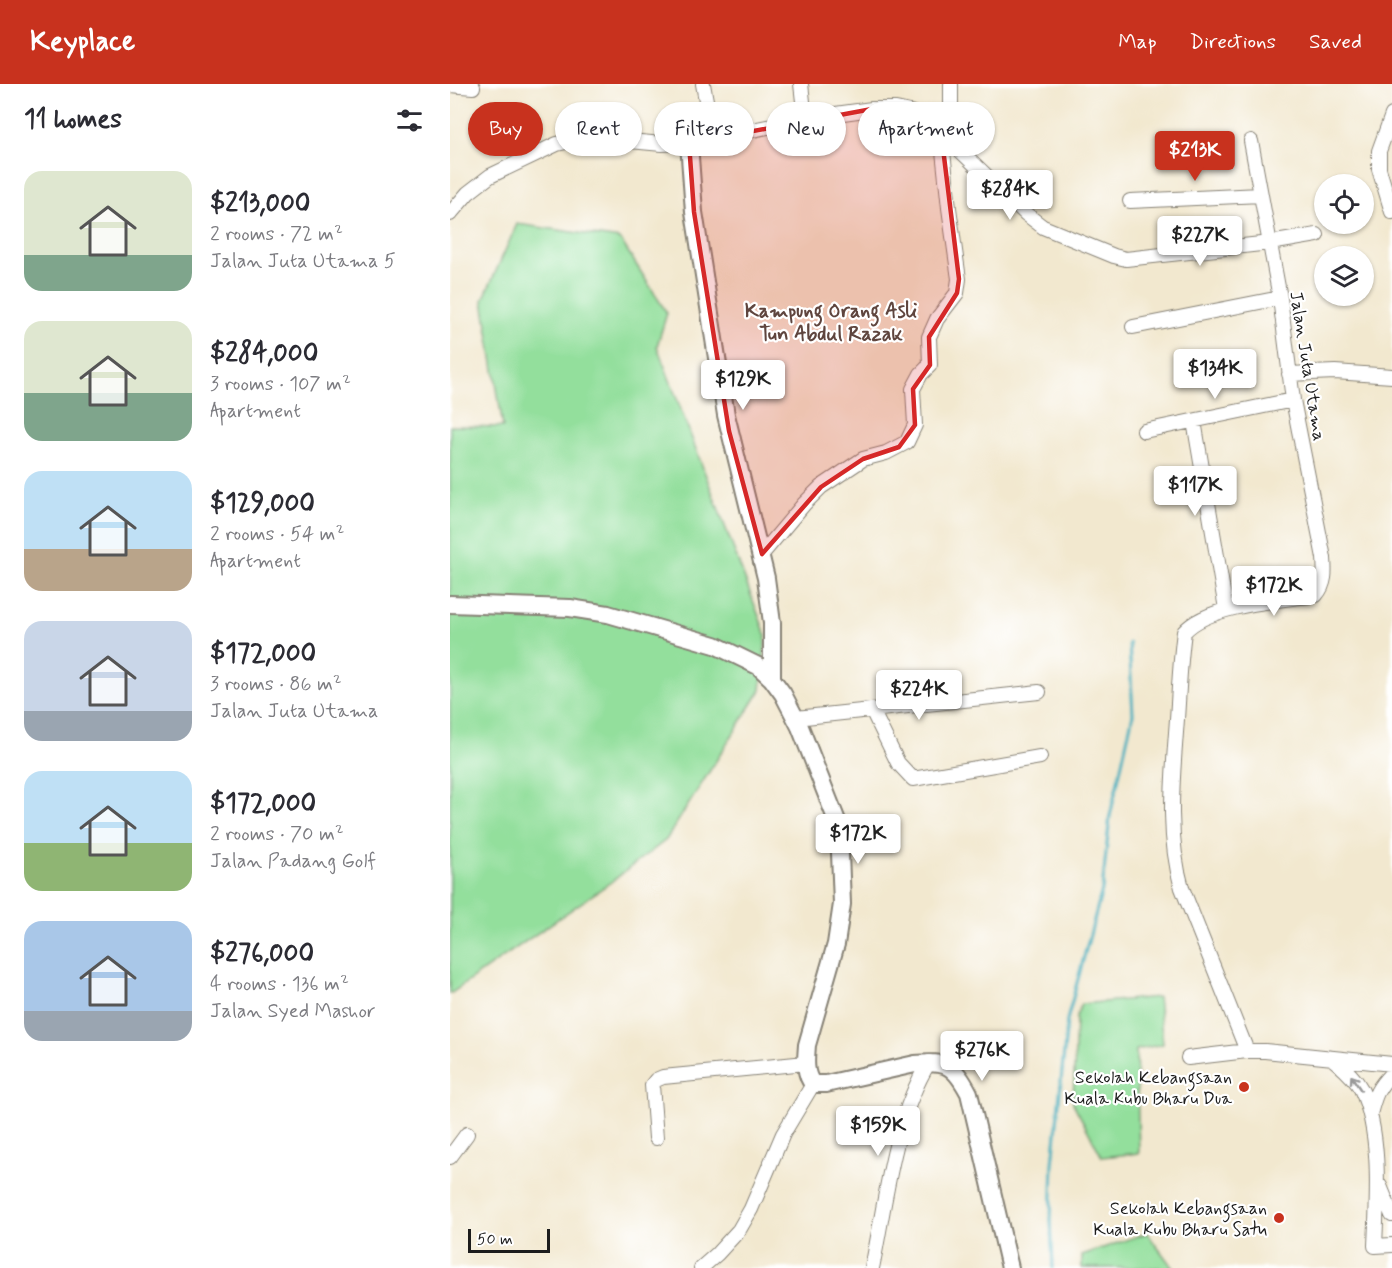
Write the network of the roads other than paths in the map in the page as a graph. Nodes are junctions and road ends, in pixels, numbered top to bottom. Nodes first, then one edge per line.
1 (703, 84) edge
2 (801, 84) edge
3 (951, 84) edge
4 (450, 85) edge
5 (473, 87) dead end
6 (706, 102) edge
7 (803, 102) edge
8 (951, 102) edge
9 (1392, 115) edge
10 (1251, 141) dead end
11 (654, 143) edge
12 (690, 156) edge
13 (944, 156) edge
14 (966, 156) edge
15 (1261, 195) junction
16 (1130, 201) dead end
17 (1392, 212) edge
18 (450, 214) edge
19 (1317, 235) dead end
20 (1270, 243) junction
21 (1280, 298) junction
22 (1133, 327) dead end
23 (1289, 374) junction
24 (1392, 376) edge
25 (1293, 400) junction
26 (1194, 421) junction
27 (1144, 431) dead end
28 (762, 554) junction
29 (450, 604) edge
30 (1226, 609) junction
31 (772, 679) junction
32 (1039, 692) dead end
33 (872, 710) junction
34 (796, 718) junction
35 (1040, 757) dead end
36 (1247, 1051) junction
37 (1188, 1058) dead end
38 (1332, 1058) junction
39 (929, 1062) junction
40 (806, 1063) junction
41 (1392, 1064) edge
42 (1392, 1073) edge
43 (813, 1084) junction
44 (1370, 1114) junction
45 (467, 1134) dead end
46 (656, 1138) dead end
47 (450, 1157) edge
48 (1377, 1178) junction
49 (1392, 1215) edge
50 (1392, 1245) edge
51 (701, 1268) edge
52 (872, 1268) edge
53 (1010, 1268) edge

1 - 6 street
2 - 7 street
3 - 8 street
4 - 5 street
9 - 17 street
10 - 15 street, Jalan Juta Utama
11 - 18 street
12 - 28 street
13 - 28 street
14 - 20 street
15 - 16 street
15 - 20 street, Jalan Juta Utama
19 - 20 street
20 - 21 street, Jalan Juta Utama
21 - 22 street
21 - 23 street, Jalan Juta Utama
23 - 24 street
23 - 25 street, Jalan Juta Utama
25 - 26 street
25 - 30 street, Jalan Juta Utama
26 - 27 street
26 - 30 street
28 - 31 street
29 - 31 street
30 - 36 street
31 - 34 street
32 - 33 street
33 - 34 street
33 - 35 street
34 - 40 street
36 - 37 street
36 - 38 street
38 - 41 street
44 -> 38 street
39 - 43 street
39 - 52 street
39 - 53 street
40 - 43 street
40 - 46 street
42 - 44 street
43 - 51 street
44 - 48 street
45 - 47 street
48 - 49 street
48 - 50 street

